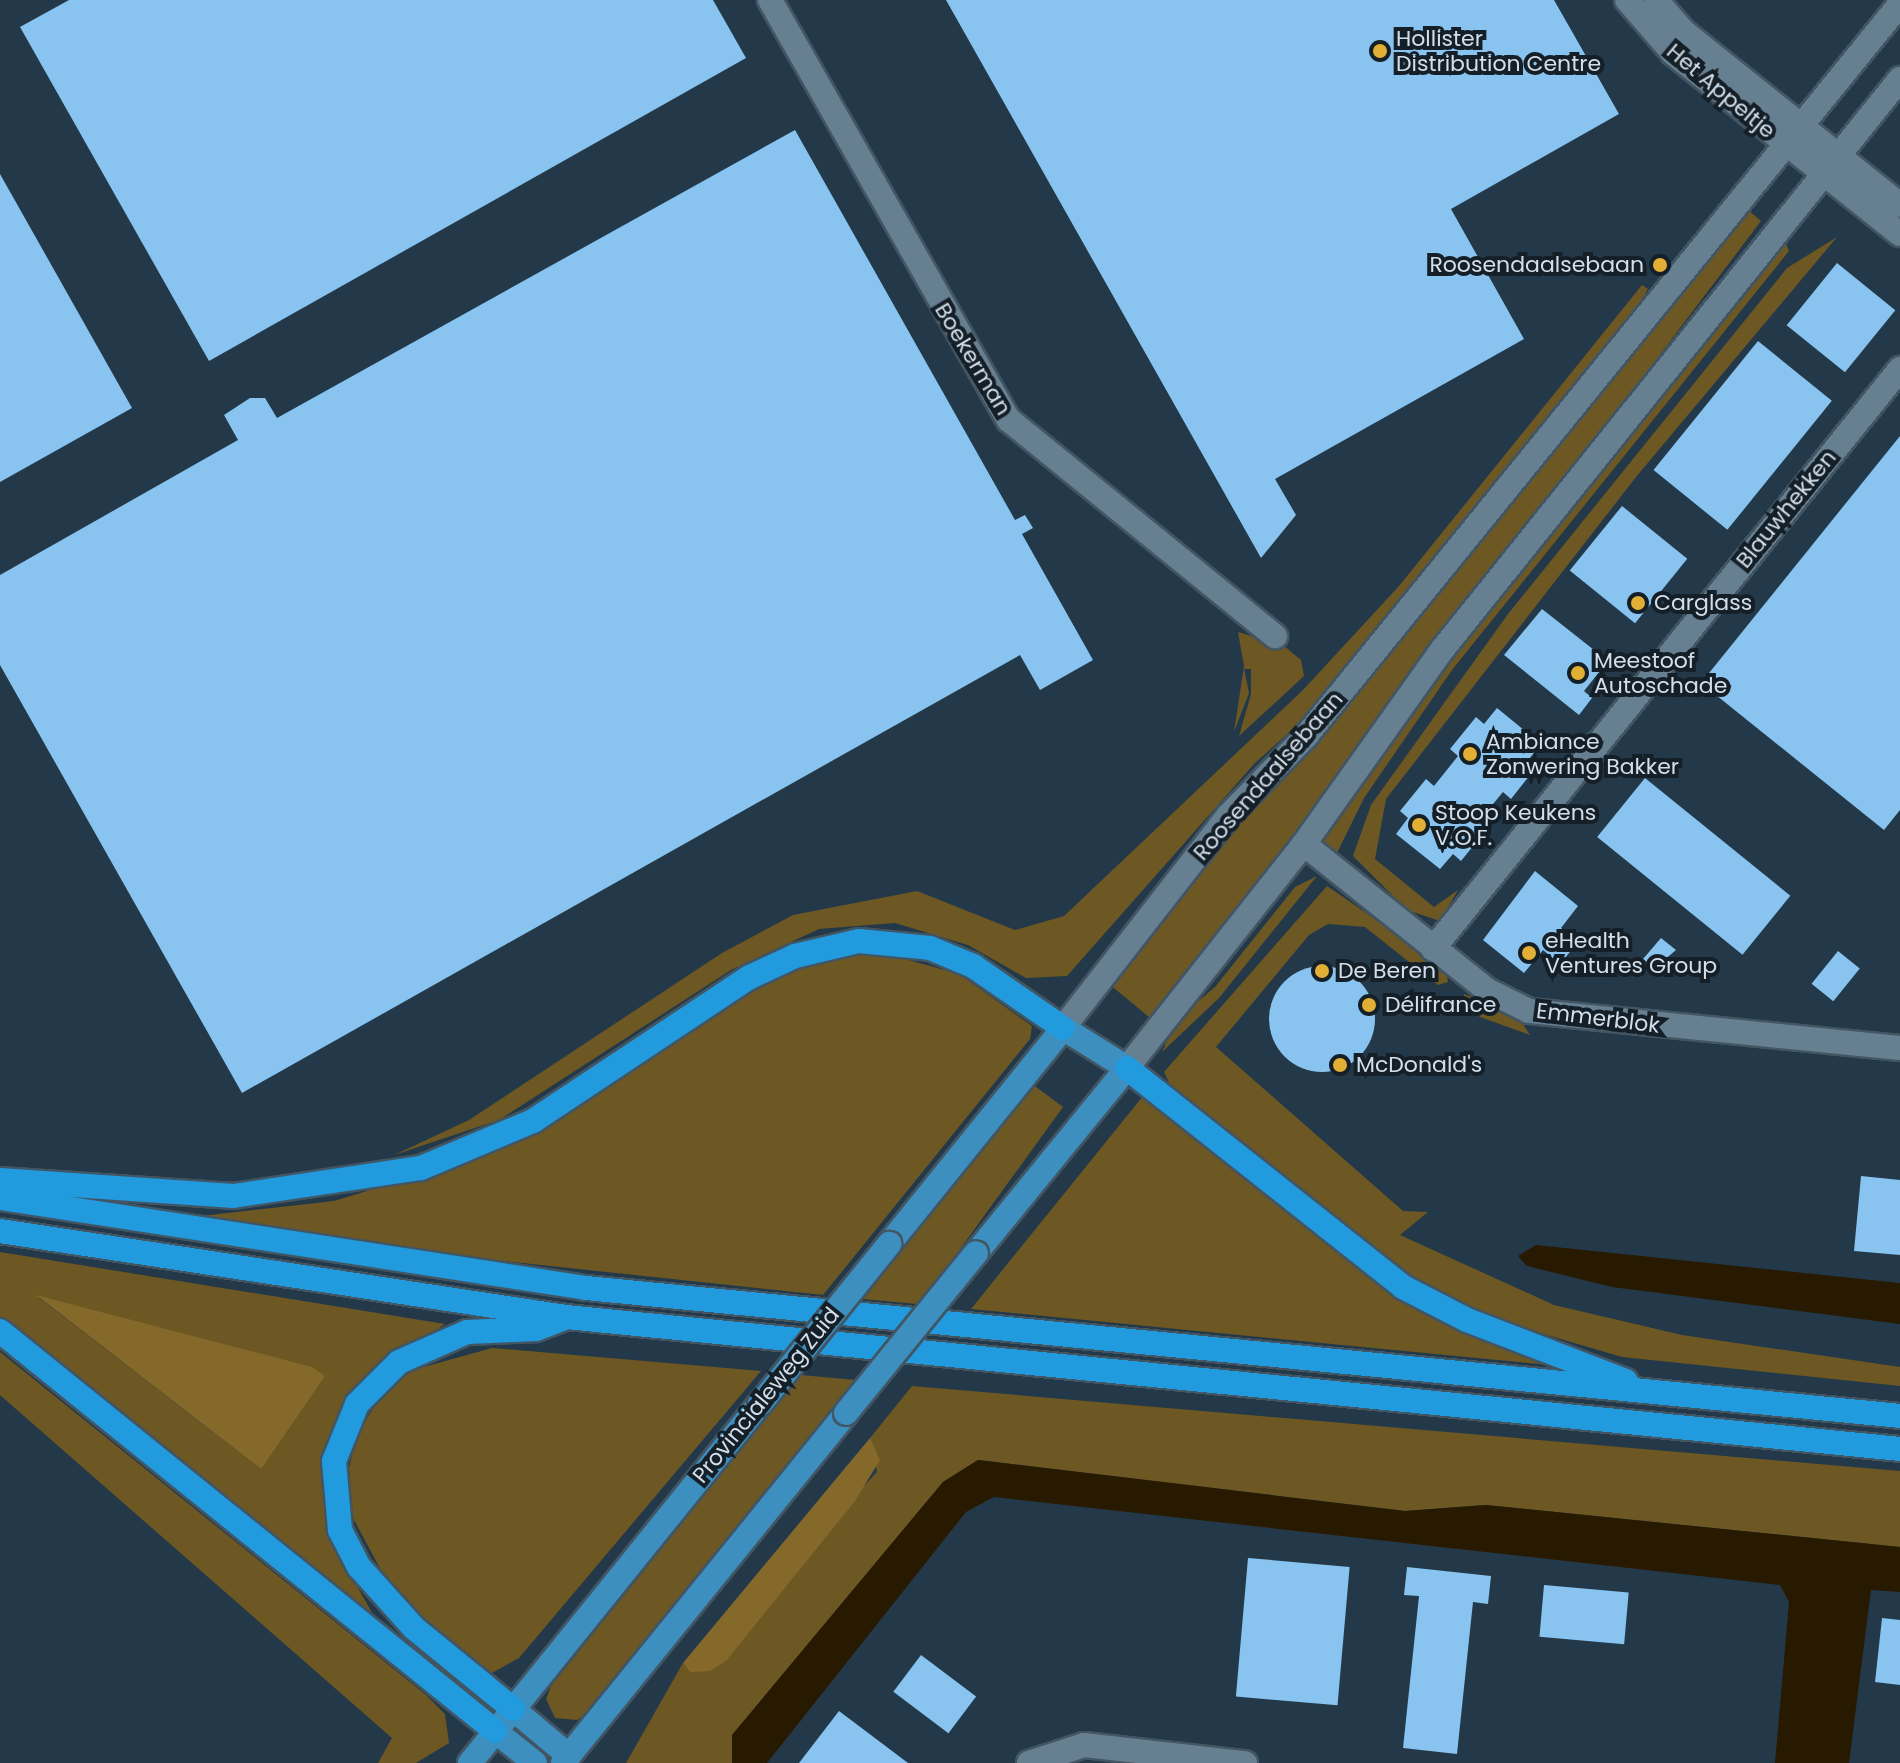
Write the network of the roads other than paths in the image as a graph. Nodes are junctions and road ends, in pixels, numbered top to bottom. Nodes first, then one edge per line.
1 (770, 0) edge
2 (1627, 0) edge
3 (1656, 0) edge
4 (1900, 4) edge
5 (1900, 79) edge
6 (1794, 137) junction
7 (1830, 166) junction
8 (1900, 205) edge
9 (1900, 234) edge
10 (1900, 369) edge
11 (1275, 636) dead end
12 (1304, 844) junction
13 (1433, 949) junction
14 (1063, 1028) junction
15 (1900, 1048) edge
16 (1127, 1068) junction
17 (0, 1180) edge
18 (0, 1198) edge
19 (0, 1231) edge
20 (566, 1317) junction
21 (0, 1331) edge
22 (1650, 1391) junction
23 (1900, 1416) edge
24 (1900, 1449) edge
25 (513, 1709) junction
26 (495, 1731) junction
27 (570, 1761) edge
28 (470, 1763) edge
29 (535, 1763) edge
30 (1029, 1763) edge
31 (1245, 1763) edge

1 - 11 street, Boekerman
2 - 6 street, Het Appeltje
3 - 6 street, Het Appeltje
4 - 6 street, Roosendaalsebaan
5 - 7 street
6 - 7 street, Het Appeltje
6 - 14 street, Roosendaalsebaan
7 - 8 street
7 - 9 street
7 - 12 street
10 - 13 street, Blauwhekken
12 - 13 street, Emmerblok
12 - 16 street
13 - 15 street, Emmerblok
14 - 16 main road
14 - 17 highway
14 - 25 main road, Provincialeweg Zuid, bridge
16 - 22 highway
16 - 27 main road, bridge
18 - 22 highway
19 - 20 highway
20 - 24 highway
20 - 25 highway
21 - 26 highway
22 - 23 highway
25 - 26 main road, Provincialeweg Zuid
25 - 27 main road
26 - 28 main road, Provincialeweg Zuid
26 - 29 main road
30 - 31 street

